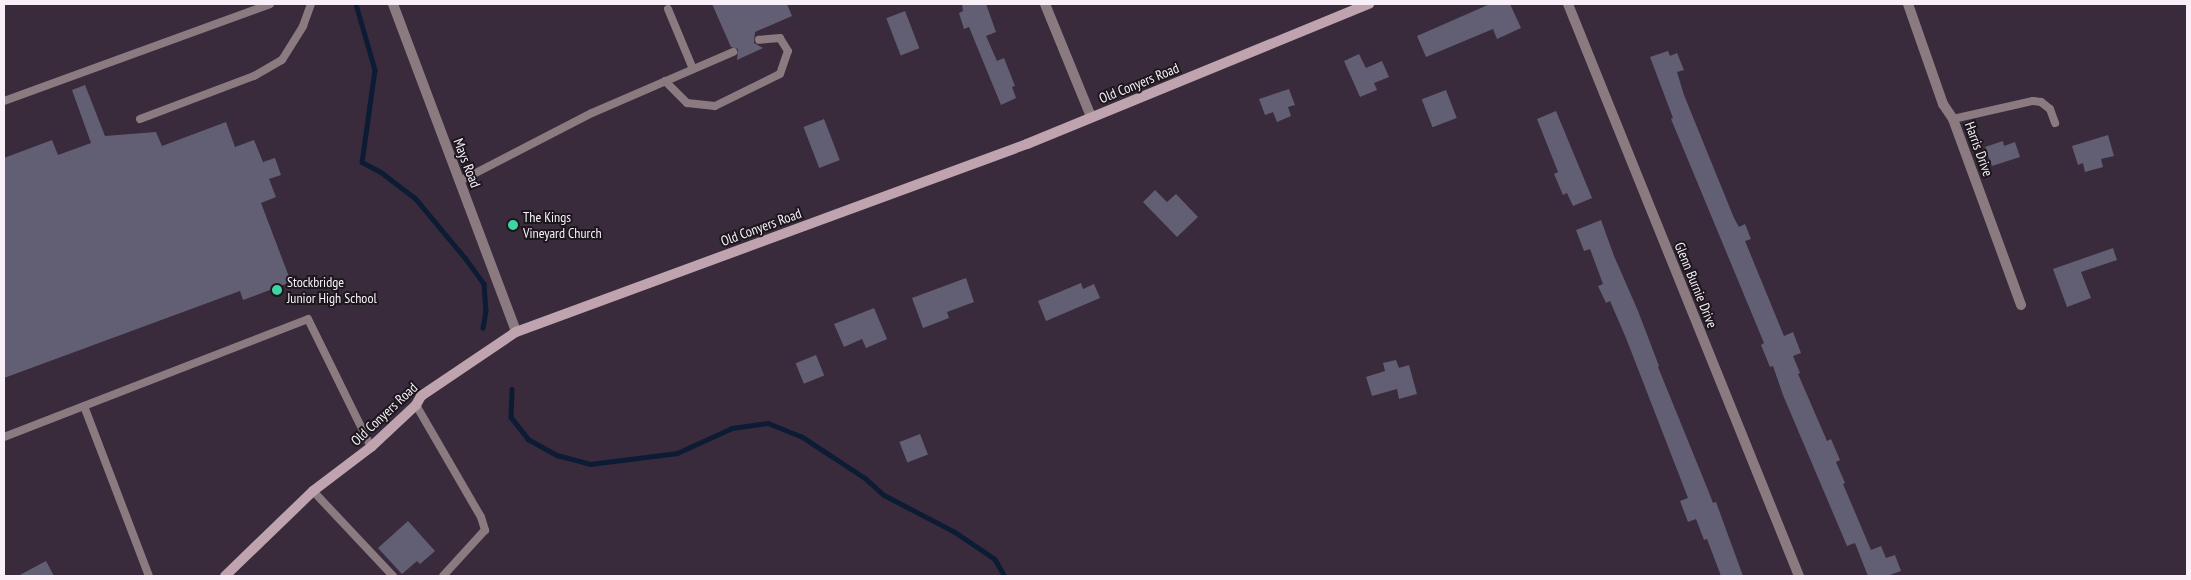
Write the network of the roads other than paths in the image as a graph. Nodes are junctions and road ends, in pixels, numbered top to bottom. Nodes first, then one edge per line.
1 (270, 4) edge
2 (311, 4) edge
3 (393, 4) edge
4 (1045, 4) edge
5 (1369, 4) edge
6 (1568, 4) edge
7 (1908, 4) edge
8 (668, 9) dead end
9 (759, 40) dead end
10 (733, 52) dead end
11 (693, 69) junction
12 (666, 81) junction
13 (4, 101) edge
14 (1091, 117) junction
15 (140, 119) dead end
16 (1953, 119) junction
17 (2056, 123) dead end
18 (460, 182) junction
19 (2022, 305) dead end
20 (516, 332) junction
21 (416, 405) junction
22 (84, 406) junction
23 (4, 437) edge
24 (371, 447) junction
25 (313, 491) junction
26 (149, 576) edge
27 (225, 576) edge
28 (393, 576) edge
29 (443, 576) edge
30 (1799, 576) edge

1 - 13 lane
2 - 15 lane
3 - 18 street, Mays Road
4 - 14 street
5 - 14 street, Old Conyers Road
6 - 30 street, Glenn Burnie Drive
7 - 16 street, Harris Drive
8 - 11 lane
9 - 12 lane
10 - 11 lane
11 - 12 lane
12 - 18 lane
14 - 20 street, Old Conyers Road
16 - 17 lane
16 - 19 street, Harris Drive
18 - 20 street, Mays Road
20 - 21 street, Old Conyers Road
21 - 24 street, Old Conyers Road
21 - 29 lane
22 - 23 lane
22 - 24 lane
22 - 26 lane
24 - 25 street, Old Conyers Road
25 - 27 street, Old Conyers Road
25 - 28 lane

